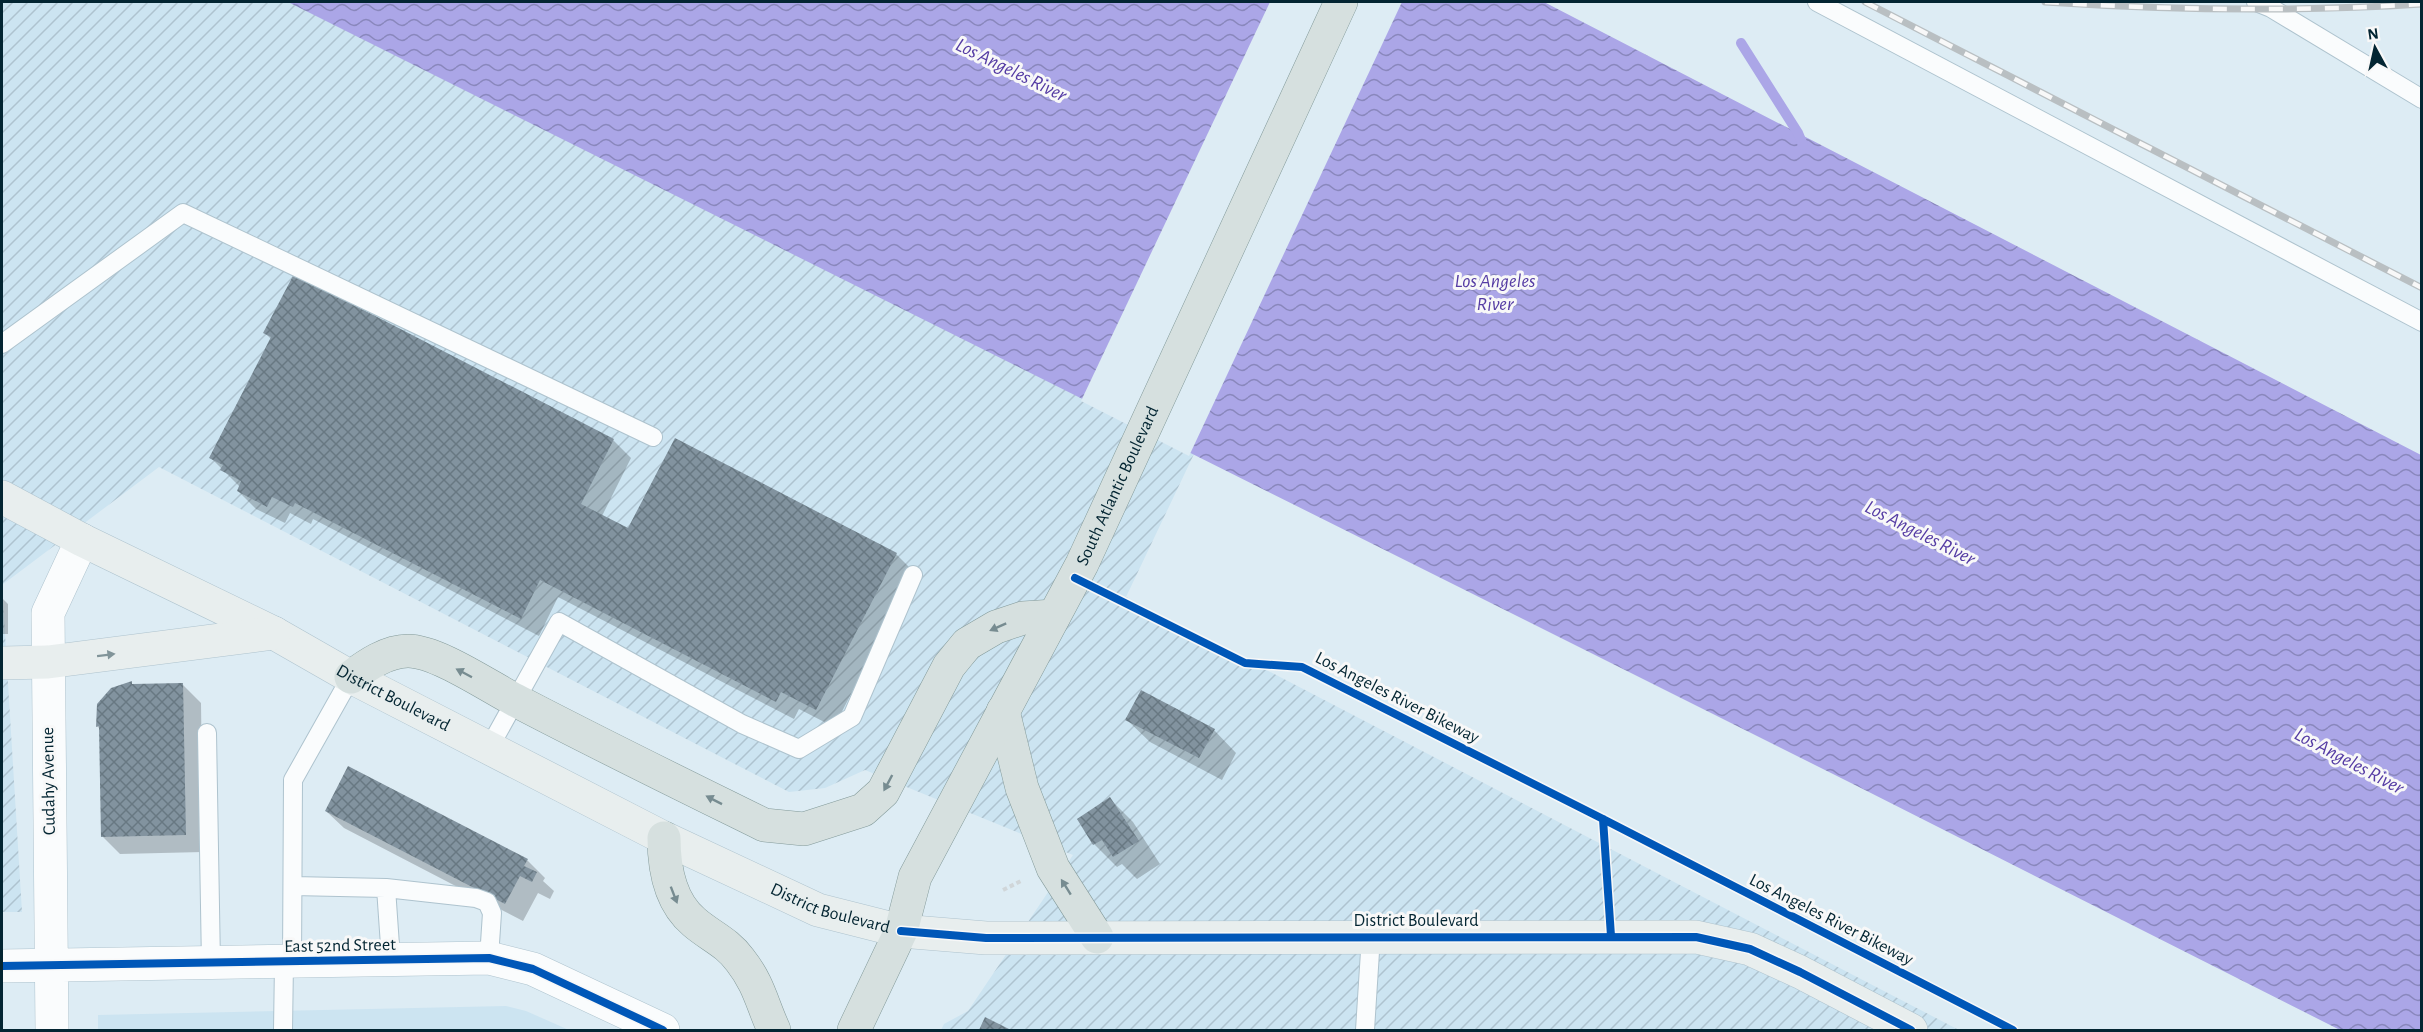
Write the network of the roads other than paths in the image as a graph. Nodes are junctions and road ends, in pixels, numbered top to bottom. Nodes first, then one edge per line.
1 (1341, 2) edge
2 (1817, 2) edge
3 (2256, 2) edge
4 (2421, 99) edge
5 (2421, 322) edge
6 (2, 344) edge
7 (653, 437) dead end
8 (2, 497) edge
9 (82, 540) junction
10 (913, 575) dead end
11 (1054, 616) junction
12 (274, 633) junction
13 (48, 662) junction
14 (2, 663) edge
15 (351, 676) junction
16 (515, 701) junction
17 (1003, 711) junction
18 (207, 733) dead end
19 (489, 748) junction
20 (664, 838) junction
21 (293, 886) junction
22 (386, 888) junction
23 (901, 932) junction
24 (1371, 936) junction
25 (1097, 937) junction
26 (489, 958) junction
27 (391, 960) junction
28 (288, 962) junction
29 (212, 964) junction
30 (2, 966) edge
31 (51, 966) junction
32 (642, 1026) edge
33 (52, 1030) edge
34 (283, 1030) edge
35 (774, 1030) edge
36 (854, 1030) edge
37 (1365, 1030) edge
38 (1911, 1030) edge

1 - 11 main road, South Atlantic Boulevard
2 - 5 lane
3 - 4 lane
6 - 7 lane
8 - 9 street, District Boulevard
9 - 12 street, District Boulevard
9 - 13 street, Cudahy Avenue
10 - 16 lane
11 -> 16 main road
11 - 17 main road, South Atlantic Boulevard
13 -> 12 street
12 - 15 street, District Boulevard
13 - 14 street
13 - 31 street, Cudahy Avenue
16 -> 15 main road
15 - 19 street, District Boulevard
15 - 21 lane
16 - 19 lane
17 - 23 main road, South Atlantic Boulevard
25 -> 17 main road
18 - 29 lane
19 - 20 street, District Boulevard
20 - 23 street, District Boulevard
20 -> 35 main road
21 - 22 lane
21 - 28 lane
22 - 26 lane
22 - 27 lane
23 - 25 street, District Boulevard
23 - 36 main road, South Atlantic Boulevard
24 - 25 street, District Boulevard
24 - 37 lane
24 - 38 street, District Boulevard
26 - 27 street, East 52nd Street
26 - 32 street, East 52nd Street
27 - 28 street, East 52nd Street
28 - 29 street, East 52nd Street
28 - 34 lane
29 - 31 street, East 52nd Street
30 - 31 street, East 52nd Street
31 - 33 street, Cudahy Avenue

